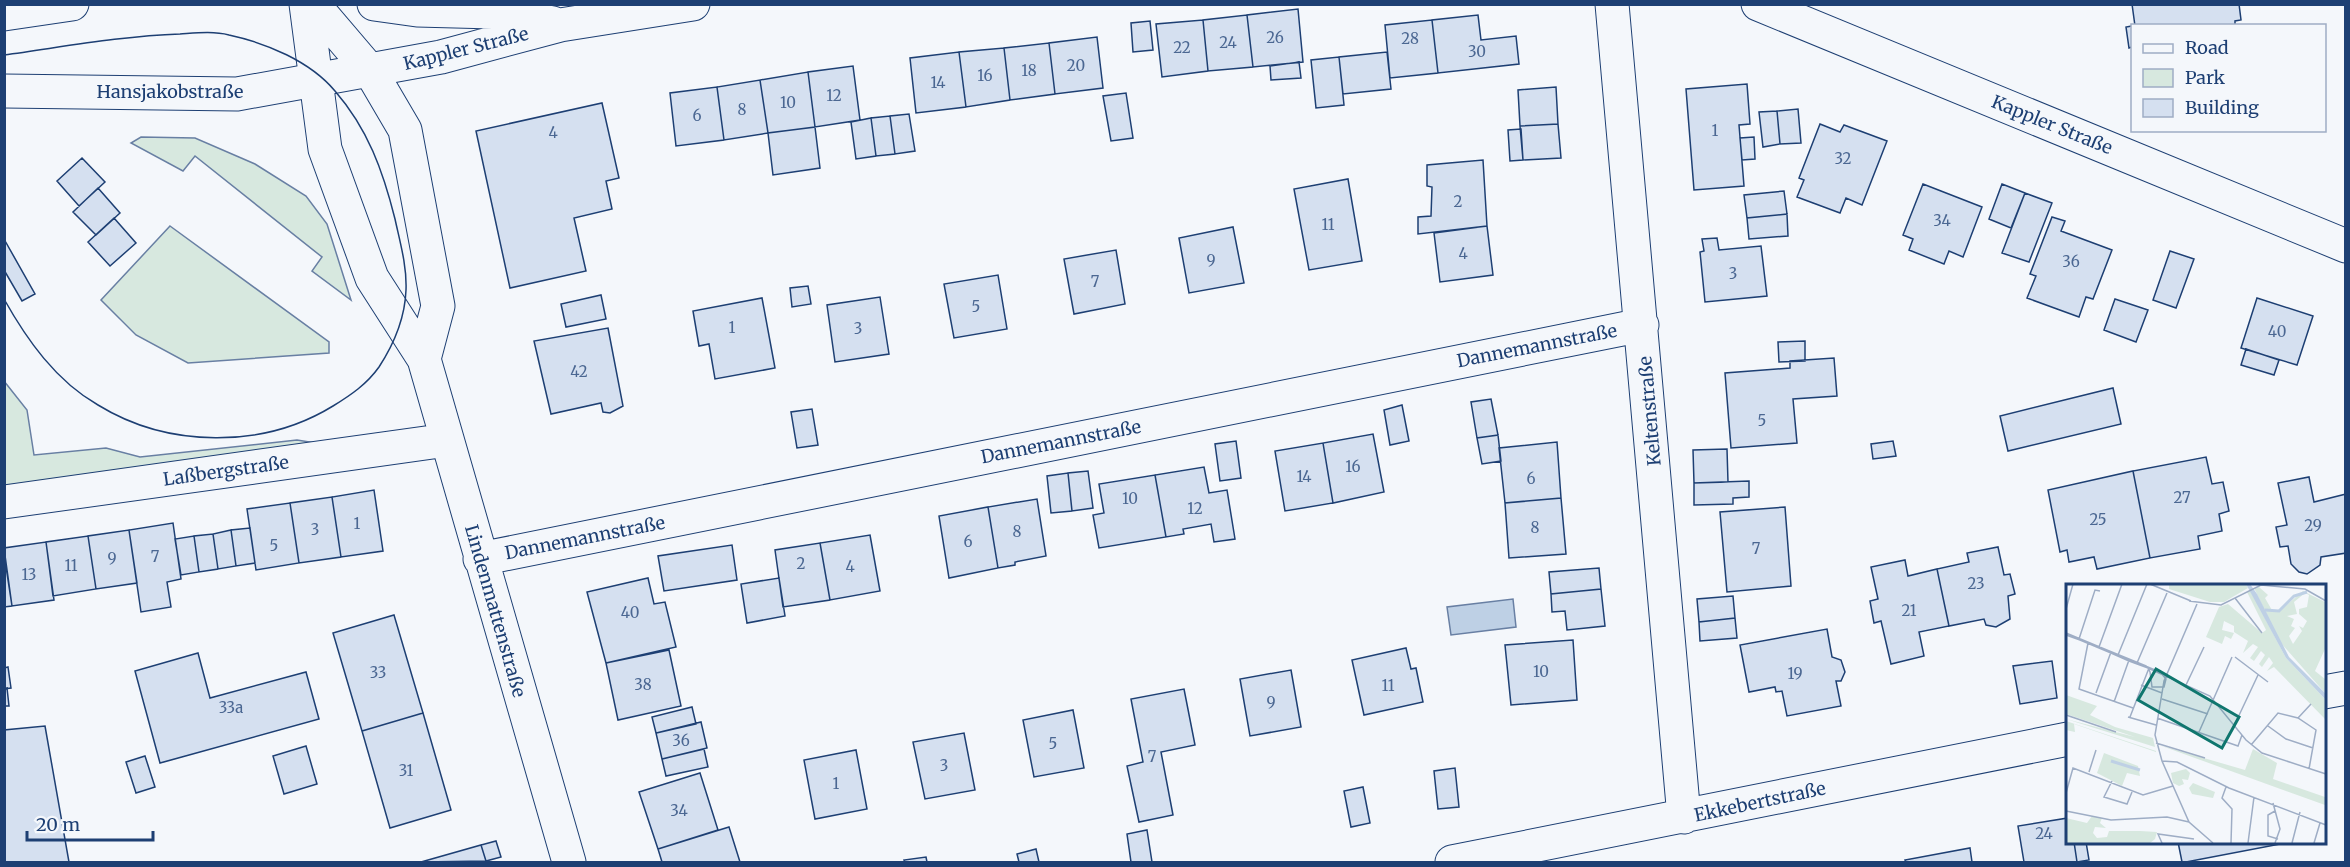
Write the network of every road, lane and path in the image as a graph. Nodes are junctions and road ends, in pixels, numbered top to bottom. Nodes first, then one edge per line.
1 (72, 4) edge
2 (306, 4) edge
3 (313, 4) edge
4 (374, 4) edge
5 (693, 4) edge
6 (1612, 4) edge
7 (1758, 4) edge
8 (4, 14) edge
9 (560, 25) junction
10 (371, 72) junction
11 (315, 81) junction
12 (4, 91) edge
13 (2346, 246) edge
14 (1642, 325) junction
15 (424, 359) junction
16 (447, 440) junction
17 (4, 502) edge
18 (480, 559) junction
19 (2346, 688) edge
20 (2326, 692) edge
21 (2066, 739) edge
22 (1684, 818) junction
23 (569, 862) edge
24 (1452, 862) edge

1 - 8 street
2 - 11 street, Lindenmattenstraße
3 - 10 street
4 - 9 street, Kappler Straße
5 - 9 street, Kappler Straße
6 - 14 street, Keltenstraße
7 - 13 street, Kappler Straße
9 - 10 street, Kappler Straße
10 - 11 street, Hansjakobstraße
10 - 15 street
11 - 12 street, Hansjakobstraße
11 - 15 street, Lindenmattenstraße
14 - 18 street, Dannemannstraße
14 - 22 street, Keltenstraße
15 - 16 street, Lindenmattenstraße
16 - 17 street, Laßbergstraße
16 - 18 street, Lindenmattenstraße
18 - 23 street, Lindenmattenstraße
19 - 20 street
21 - 22 street, Ekkebertstraße
22 - 24 street, Ekkebertstraße

